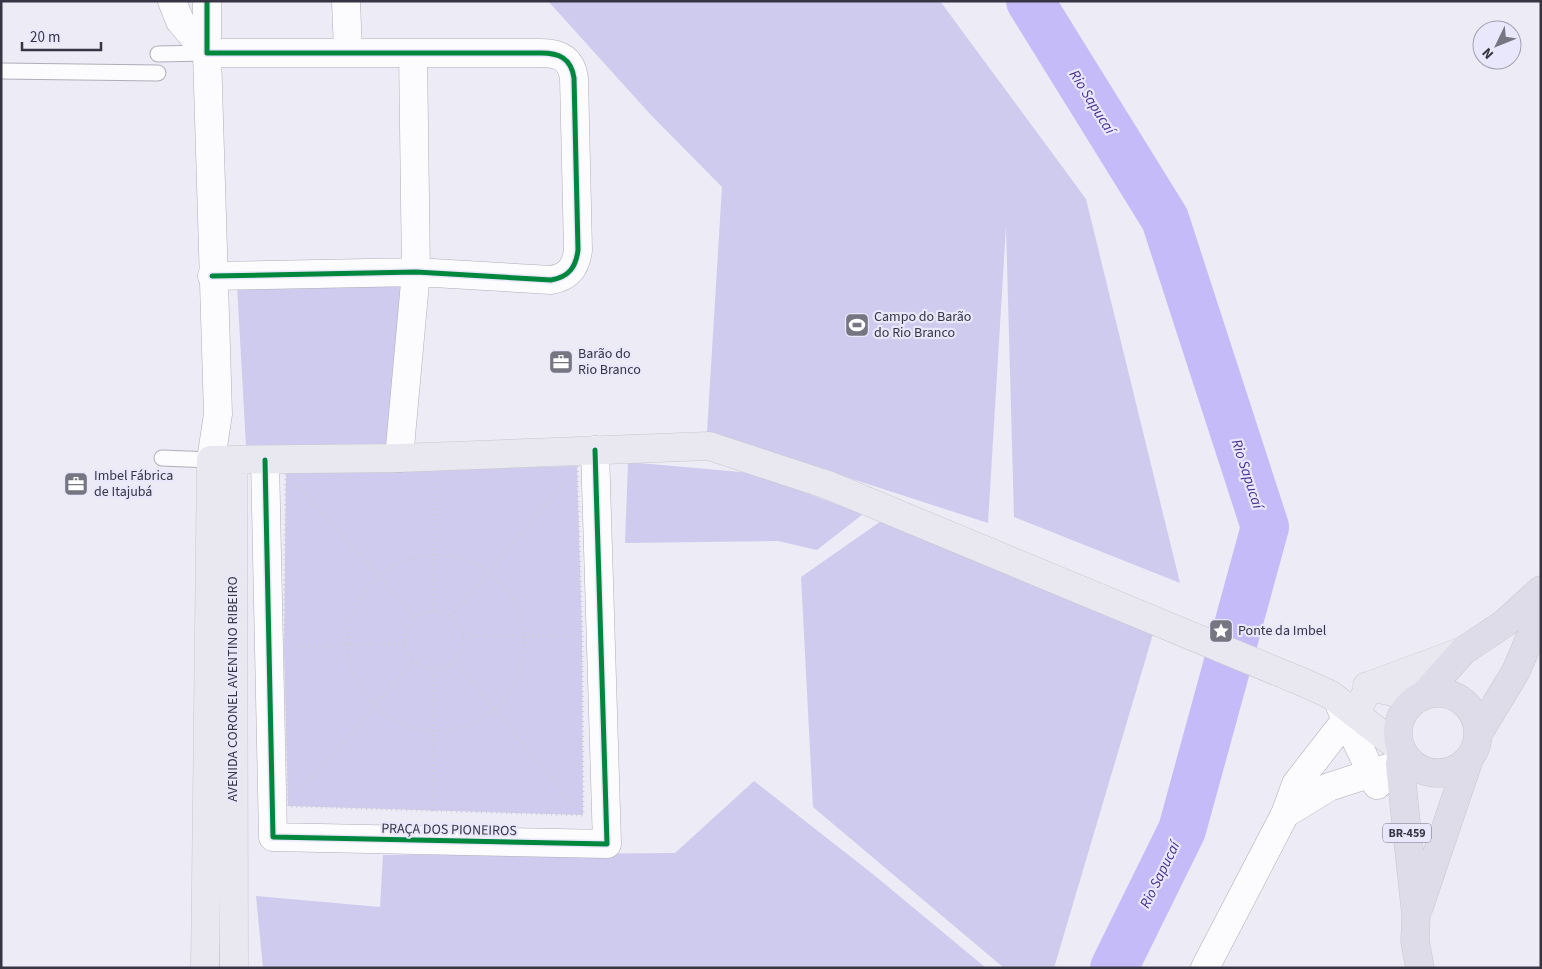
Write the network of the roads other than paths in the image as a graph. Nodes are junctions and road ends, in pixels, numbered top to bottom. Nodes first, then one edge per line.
1 (172, 1) edge
2 (207, 1) edge
3 (346, 1) edge
4 (348, 52) junction
5 (207, 53) junction
6 (158, 54) dead end
7 (413, 54) junction
8 (1, 71) edge
9 (158, 73) dead end
10 (416, 272) junction
11 (212, 276) junction
12 (162, 458) dead end
13 (399, 458) junction
14 (586, 458) junction
15 (222, 460) junction
16 (275, 466) junction
17 (1541, 590) edge
18 (1541, 612) edge
19 (1463, 651) junction
20 (1370, 685) junction
21 (1421, 697) junction
22 (1336, 703) junction
23 (1478, 734) junction
24 (1469, 759) junction
25 (1404, 766) junction
26 (1366, 780) junction
27 (1285, 814) junction
28 (234, 836) junction
29 (273, 837) junction
30 (1416, 915) junction
31 (204, 968) edge
32 (234, 968) edge
33 (1205, 968) edge
34 (1420, 968) edge

1 - 5 street
2 - 5 street, AVENIDA CORONEL AVENTINO RIBEIRO
3 - 4 street
4 - 5 street
4 - 7 street
5 - 6 lane
5 - 11 street, AVENIDA CORONEL AVENTINO RIBEIRO
7 - 10 street
7 - 10 street
8 - 9 lane
10 - 11 street
10 - 13 street
11 - 15 street, AVENIDA CORONEL AVENTINO RIBEIRO
12 - 15 lane
13 - 14 main road
13 - 16 main road
14 - 22 main road
14 - 29 street, PRAÇA DOS PIONEIROS
15 - 16 main road
15 - 28 main road, AVENIDA CORONEL AVENTINO RIBEIRO
15 - 31 main road, AVENIDA CORONEL AVENTINO RIBEIRO
16 - 29 street
17 - 19 highway
18 - 23 highway
19 - 20 main road
19 - 21 highway
20 - 21 main road
20 - 22 main road
21 - 23 highway
21 - 25 highway
22 - 25 main road
22 - 26 street
22 - 27 street
23 - 24 highway
24 - 25 highway
24 - 30 highway, BR-459
25 - 26 street
25 - 30 highway, BR-459
26 - 27 street
27 - 33 street
28 - 29 street, PRAÇA DOS PIONEIROS
28 - 32 main road, AVENIDA CORONEL AVENTINO RIBEIRO
30 - 34 highway, BR-459

